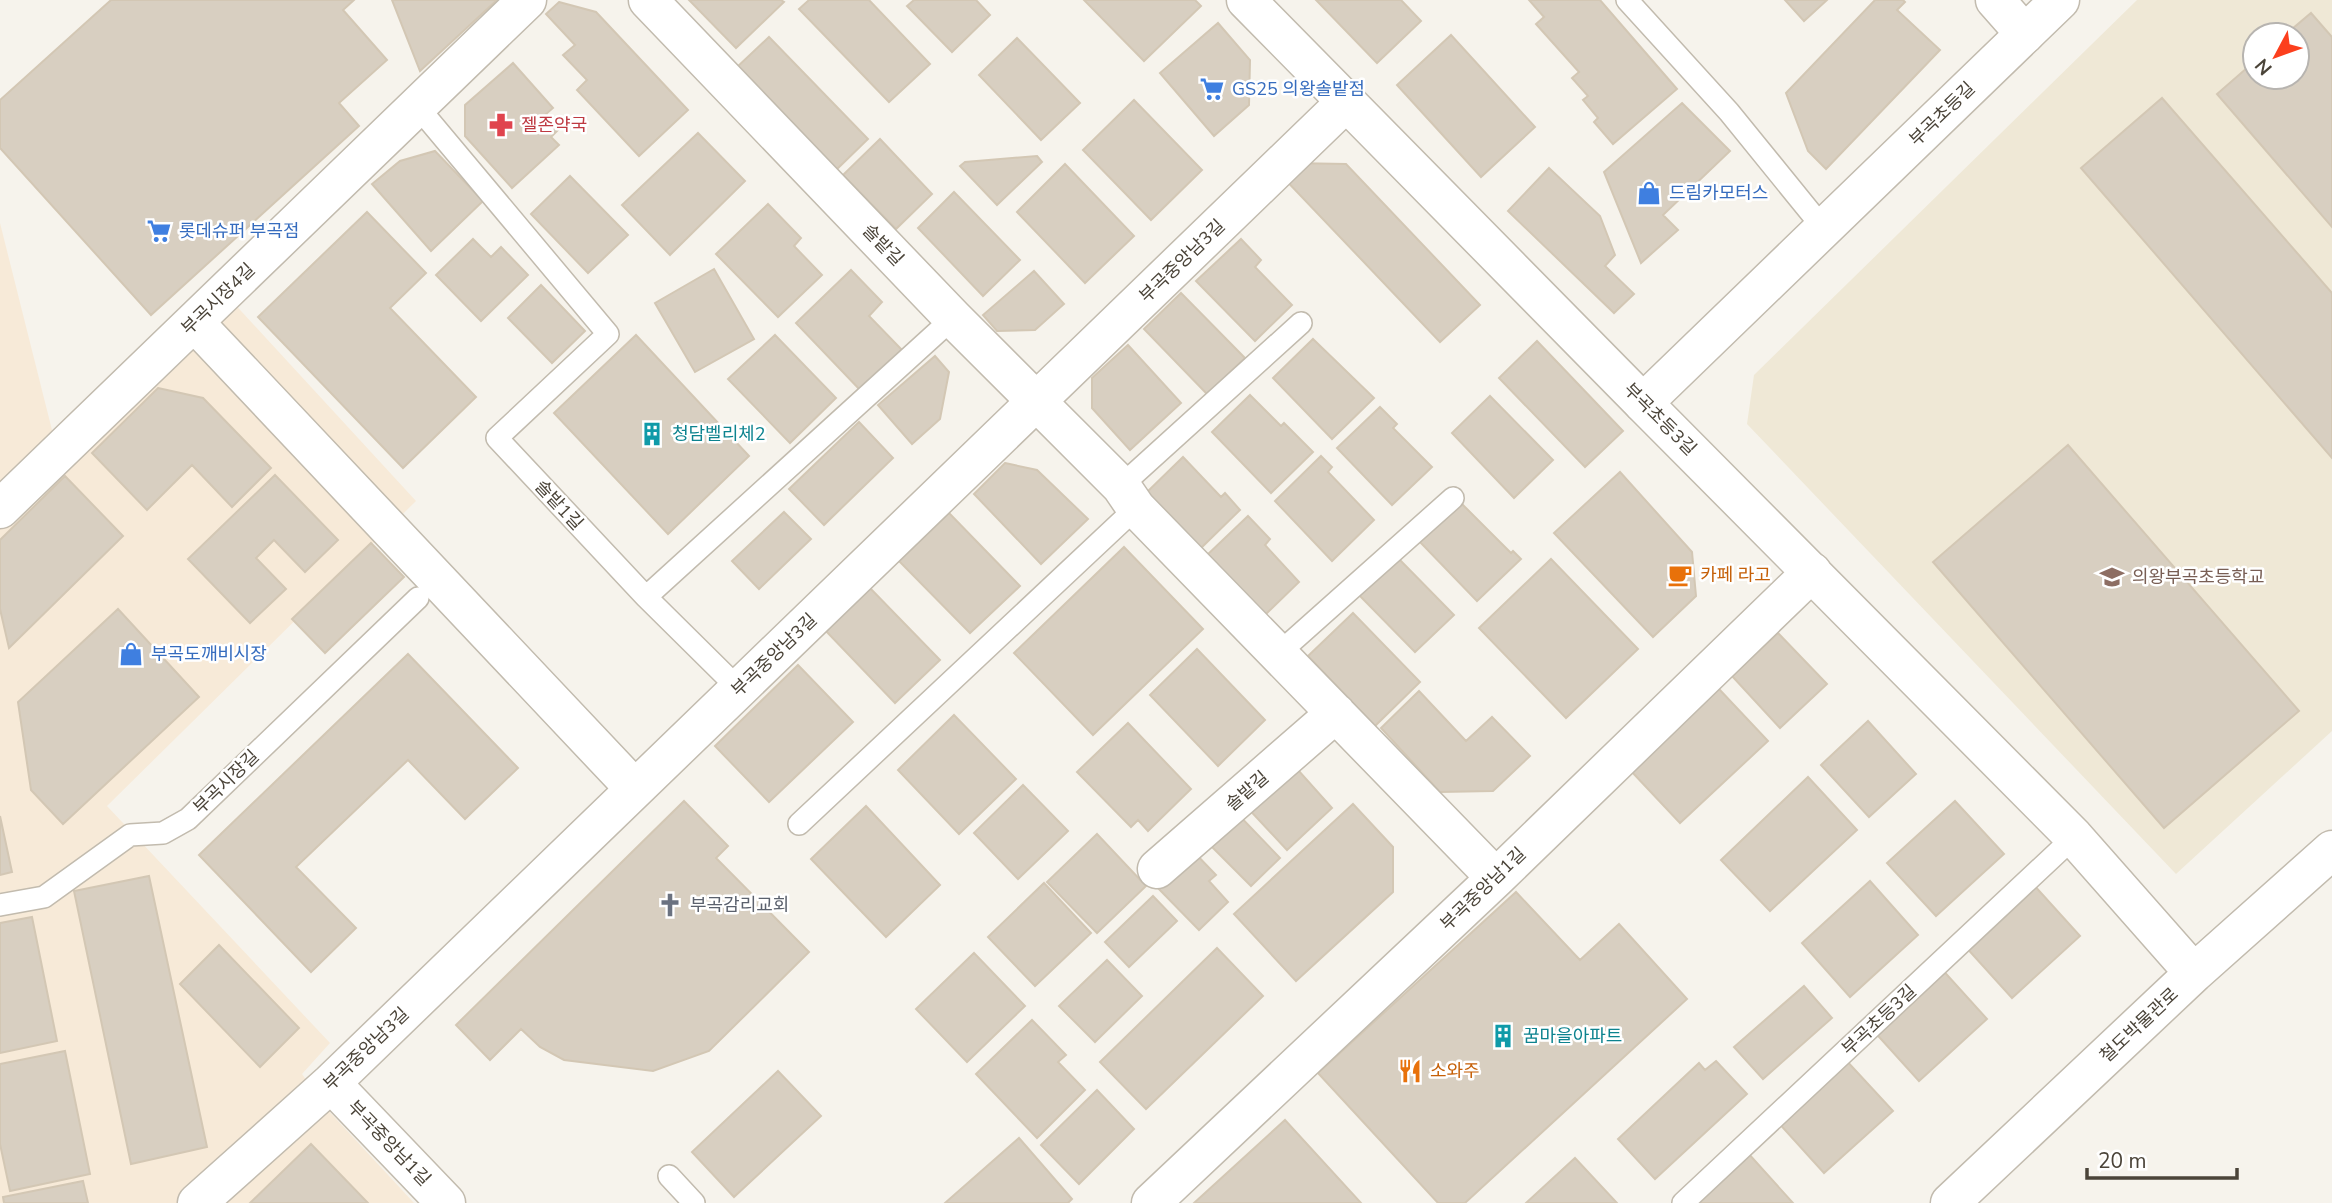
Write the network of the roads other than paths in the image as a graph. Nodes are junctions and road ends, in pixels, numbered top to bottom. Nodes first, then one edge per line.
1 (527, 0) edge
2 (648, 0) edge
3 (1246, 0) edge
4 (1627, 0) edge
5 (1995, 0) edge
6 (2060, 0) edge
7 (2025, 34) junction
8 (1346, 102) junction
9 (417, 106) junction
10 (1824, 229) junction
11 (953, 318) junction
12 (194, 322) junction
13 (1301, 323) dead end
14 (1036, 402) junction
15 (1643, 403) junction
16 (1128, 497) junction
17 (1453, 498) dead end
18 (0, 509) edge
19 (1812, 572) junction
20 (646, 597) junction
21 (418, 598) dead end
22 (1279, 653) junction
23 (739, 689) junction
24 (1336, 713) junction
25 (635, 789) junction
26 (799, 824) dead end
27 (2074, 837) junction
28 (2332, 850) edge
29 (1157, 869) dead end
30 (1496, 878) junction
31 (0, 905) edge
32 (2194, 973) junction
33 (331, 1083) junction
34 (669, 1176) dead end
35 (197, 1203) edge
36 (446, 1203) edge
37 (694, 1203) edge
38 (1151, 1203) edge
39 (1683, 1203) edge
40 (1950, 1203) edge

1 - 9 street, 부곡시장4길
2 - 11 street, 솔밭길
3 - 8 street, 부곡초등3길
4 - 10 lane
5 - 7 street
6 - 7 street, 부곡초등길
7 - 10 street, 부곡초등길
8 - 14 street, 부곡중앙남3길
8 - 15 street, 부곡초등3길
9 - 12 street, 부곡시장4길
9 - 20 lane, 솔밭1길
10 - 15 street, 부곡초등길
11 - 14 street, 솔밭길
11 - 20 lane
12 - 18 street, 부곡시장4길
12 - 25 street
13 - 16 lane
14 - 16 street, 솔밭길
14 - 23 street, 부곡중앙남3길
15 - 19 street, 부곡초등3길
16 - 22 street, 솔밭길
16 - 26 lane
17 - 22 lane
19 - 27 street, 부곡초등3길
19 - 30 street, 부곡중앙남1길
20 - 23 lane
21 - 31 lane, 부곡시장길
22 - 24 street, 솔밭길
23 - 25 street, 부곡중앙남3길
24 - 29 street, 솔밭길
24 - 30 street, 솔밭길
25 - 33 street, 부곡중앙남3길
27 - 32 street, 부곡초등3길
27 - 39 lane, 부곡초등3길
28 - 32 street, 철도박물관로
30 - 38 street, 부곡중앙남1길
32 - 40 street, 철도박물관로
33 - 35 street, 부곡중앙남3길
33 - 36 street, 부곡중앙남1길
34 - 37 lane

